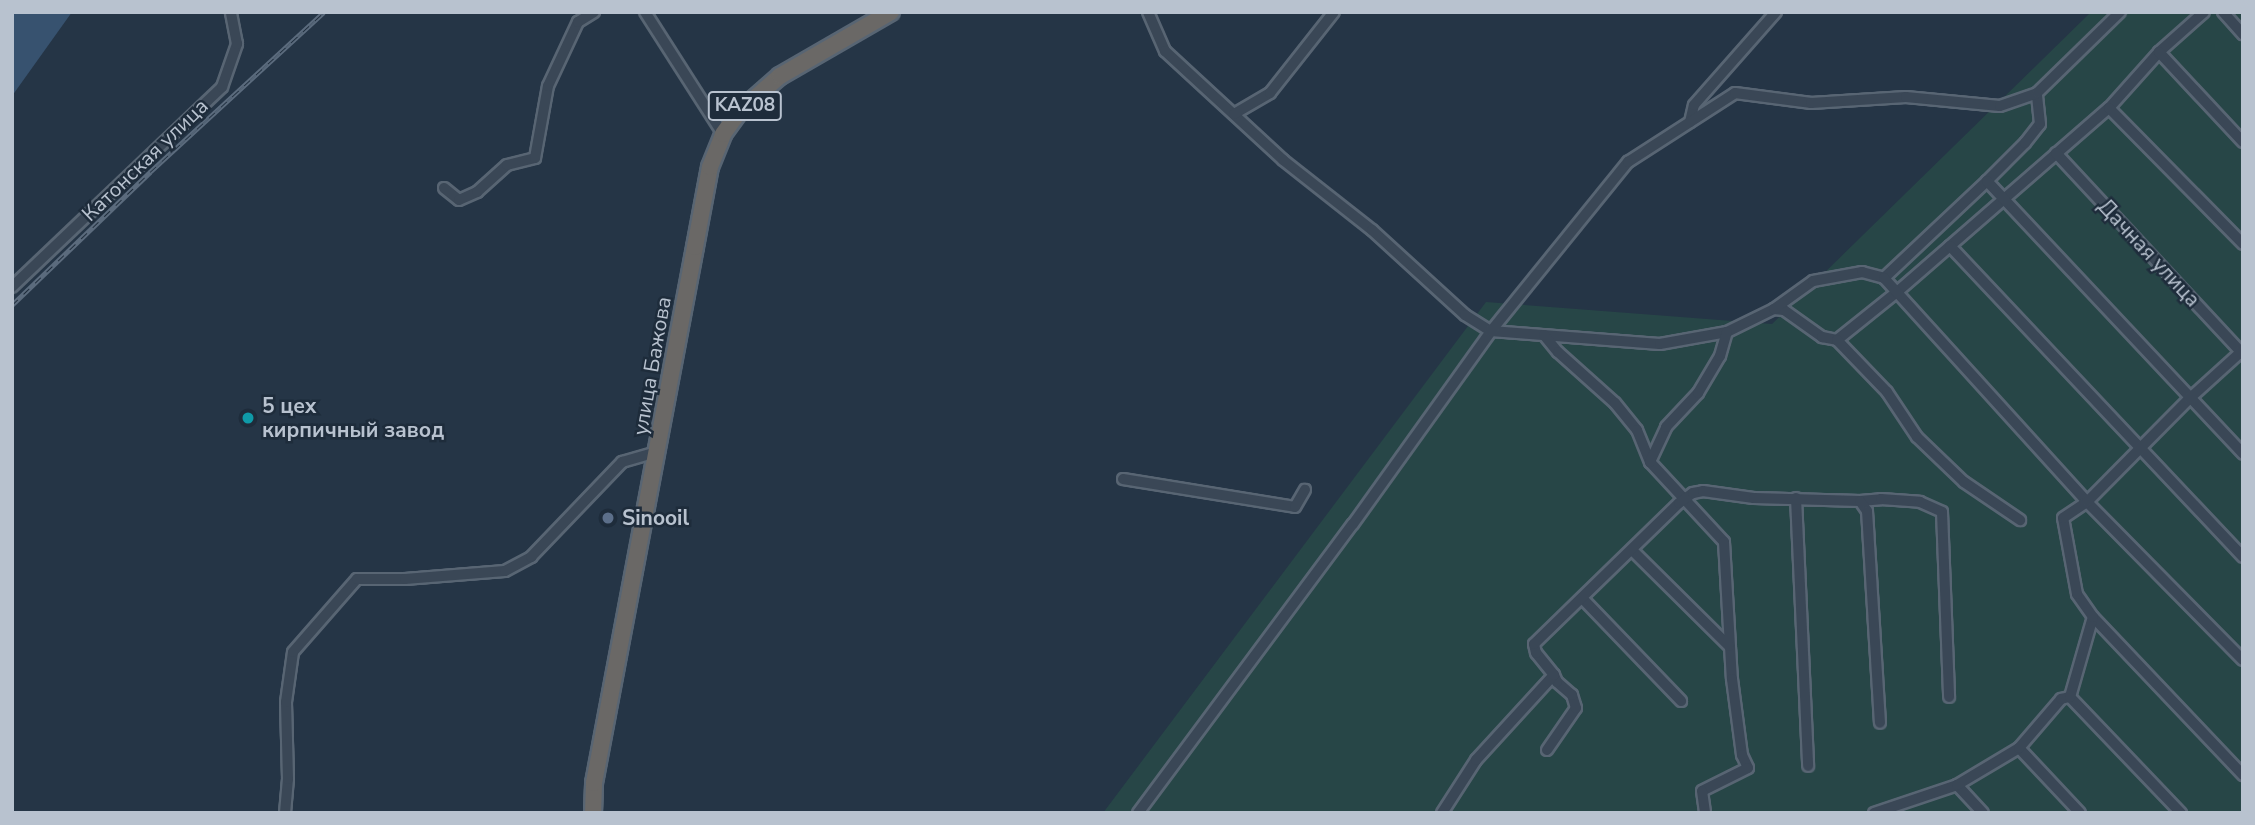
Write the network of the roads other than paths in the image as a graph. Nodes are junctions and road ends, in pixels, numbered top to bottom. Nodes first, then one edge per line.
1 (231, 12) edge
2 (594, 12) edge
3 (646, 12) edge
4 (891, 12) edge
5 (1148, 12) edge
6 (1334, 12) edge
7 (1776, 12) edge
8 (2120, 12) edge
9 (2204, 12) edge
10 (2223, 12) edge
11 (2243, 34) edge
12 (2159, 52) junction
13 (2037, 93) junction
14 (2109, 108) junction
15 (1234, 114) junction
16 (1690, 122) junction
17 (723, 134) junction
18 (2243, 142) edge
19 (2056, 153) junction
20 (1987, 181) junction
21 (444, 188) dead end
22 (2003, 197) junction
23 (2243, 244) edge
24 (1951, 246) junction
25 (1884, 278) junction
26 (12, 287) edge
27 (1897, 292) junction
28 (1774, 309) junction
29 (1491, 331) junction
30 (1727, 332) junction
31 (1544, 335) junction
32 (1837, 340) junction
33 (2242, 352) edge
34 (2189, 398) junction
35 (2138, 448) junction
36 (658, 452) junction
37 (2243, 454) edge
38 (1650, 462) junction
39 (1124, 478) dead end
40 (1306, 490) dead end
41 (1685, 498) junction
42 (1796, 498) junction
43 (1860, 501) junction
44 (2087, 502) junction
45 (2020, 520) dead end
46 (1633, 551) junction
47 (2243, 557) edge
48 (1582, 598) junction
49 (2093, 617) junction
50 (1729, 646) junction
51 (2243, 660) edge
52 (1554, 675) junction
53 (1949, 697) dead end
54 (2070, 697) junction
55 (1681, 701) dead end
56 (1880, 723) dead end
57 (2019, 748) junction
58 (1547, 750) dead end
59 (1808, 766) dead end
60 (2243, 775) edge
61 (1957, 785) junction
62 (1887, 811) edge
63 (285, 813) edge
64 (593, 813) edge
65 (1138, 813) edge
66 (1442, 813) edge
67 (1705, 813) edge
68 (1874, 813) edge
69 (1983, 813) edge
70 (2080, 813) edge
71 (2182, 813) edge

1 - 26 street, Катонская улица
2 - 21 street
3 - 17 street
4 - 17 highway, улица Бажова / KAZ08
5 - 15 street
6 - 15 street
7 - 16 street
8 - 13 street
9 - 12 street
10 - 11 street
12 - 14 street
12 - 18 street
13 - 16 street
13 - 20 street
14 - 19 street
14 - 23 street
15 - 29 street
16 - 29 street
17 - 36 highway, улица Бажова / KAZ08
19 - 22 street
19 - 33 street, Дачная улица
20 - 22 street
20 - 25 street
22 - 24 street
22 - 34 street
24 - 27 street
24 - 35 street
25 - 27 street
25 - 28 street
27 - 32 street
27 - 44 street
28 - 30 street
28 - 32 street
29 - 31 street
29 - 65 street
30 - 31 street
30 - 38 street
31 - 38 street
32 - 45 street
33 - 34 street
34 - 35 street
34 - 37 street
35 - 44 street
35 - 47 street
36 - 63 street
36 - 64 highway, улица Бажова / KAZ08
38 - 41 street
39 - 40 street
41 - 42 street
41 - 46 street
41 - 50 street
42 - 43 street
42 - 59 street
43 - 53 street
43 - 56 street
44 - 49 street
44 - 51 street
46 - 48 street
46 - 50 street
48 - 52 street
48 - 55 street
49 - 54 street
49 - 60 street
50 - 67 street
52 - 58 street
52 - 66 street
54 - 57 street
54 - 71 street
57 - 61 street
57 - 70 street
61 - 62 street
61 - 69 street
62 - 68 street

